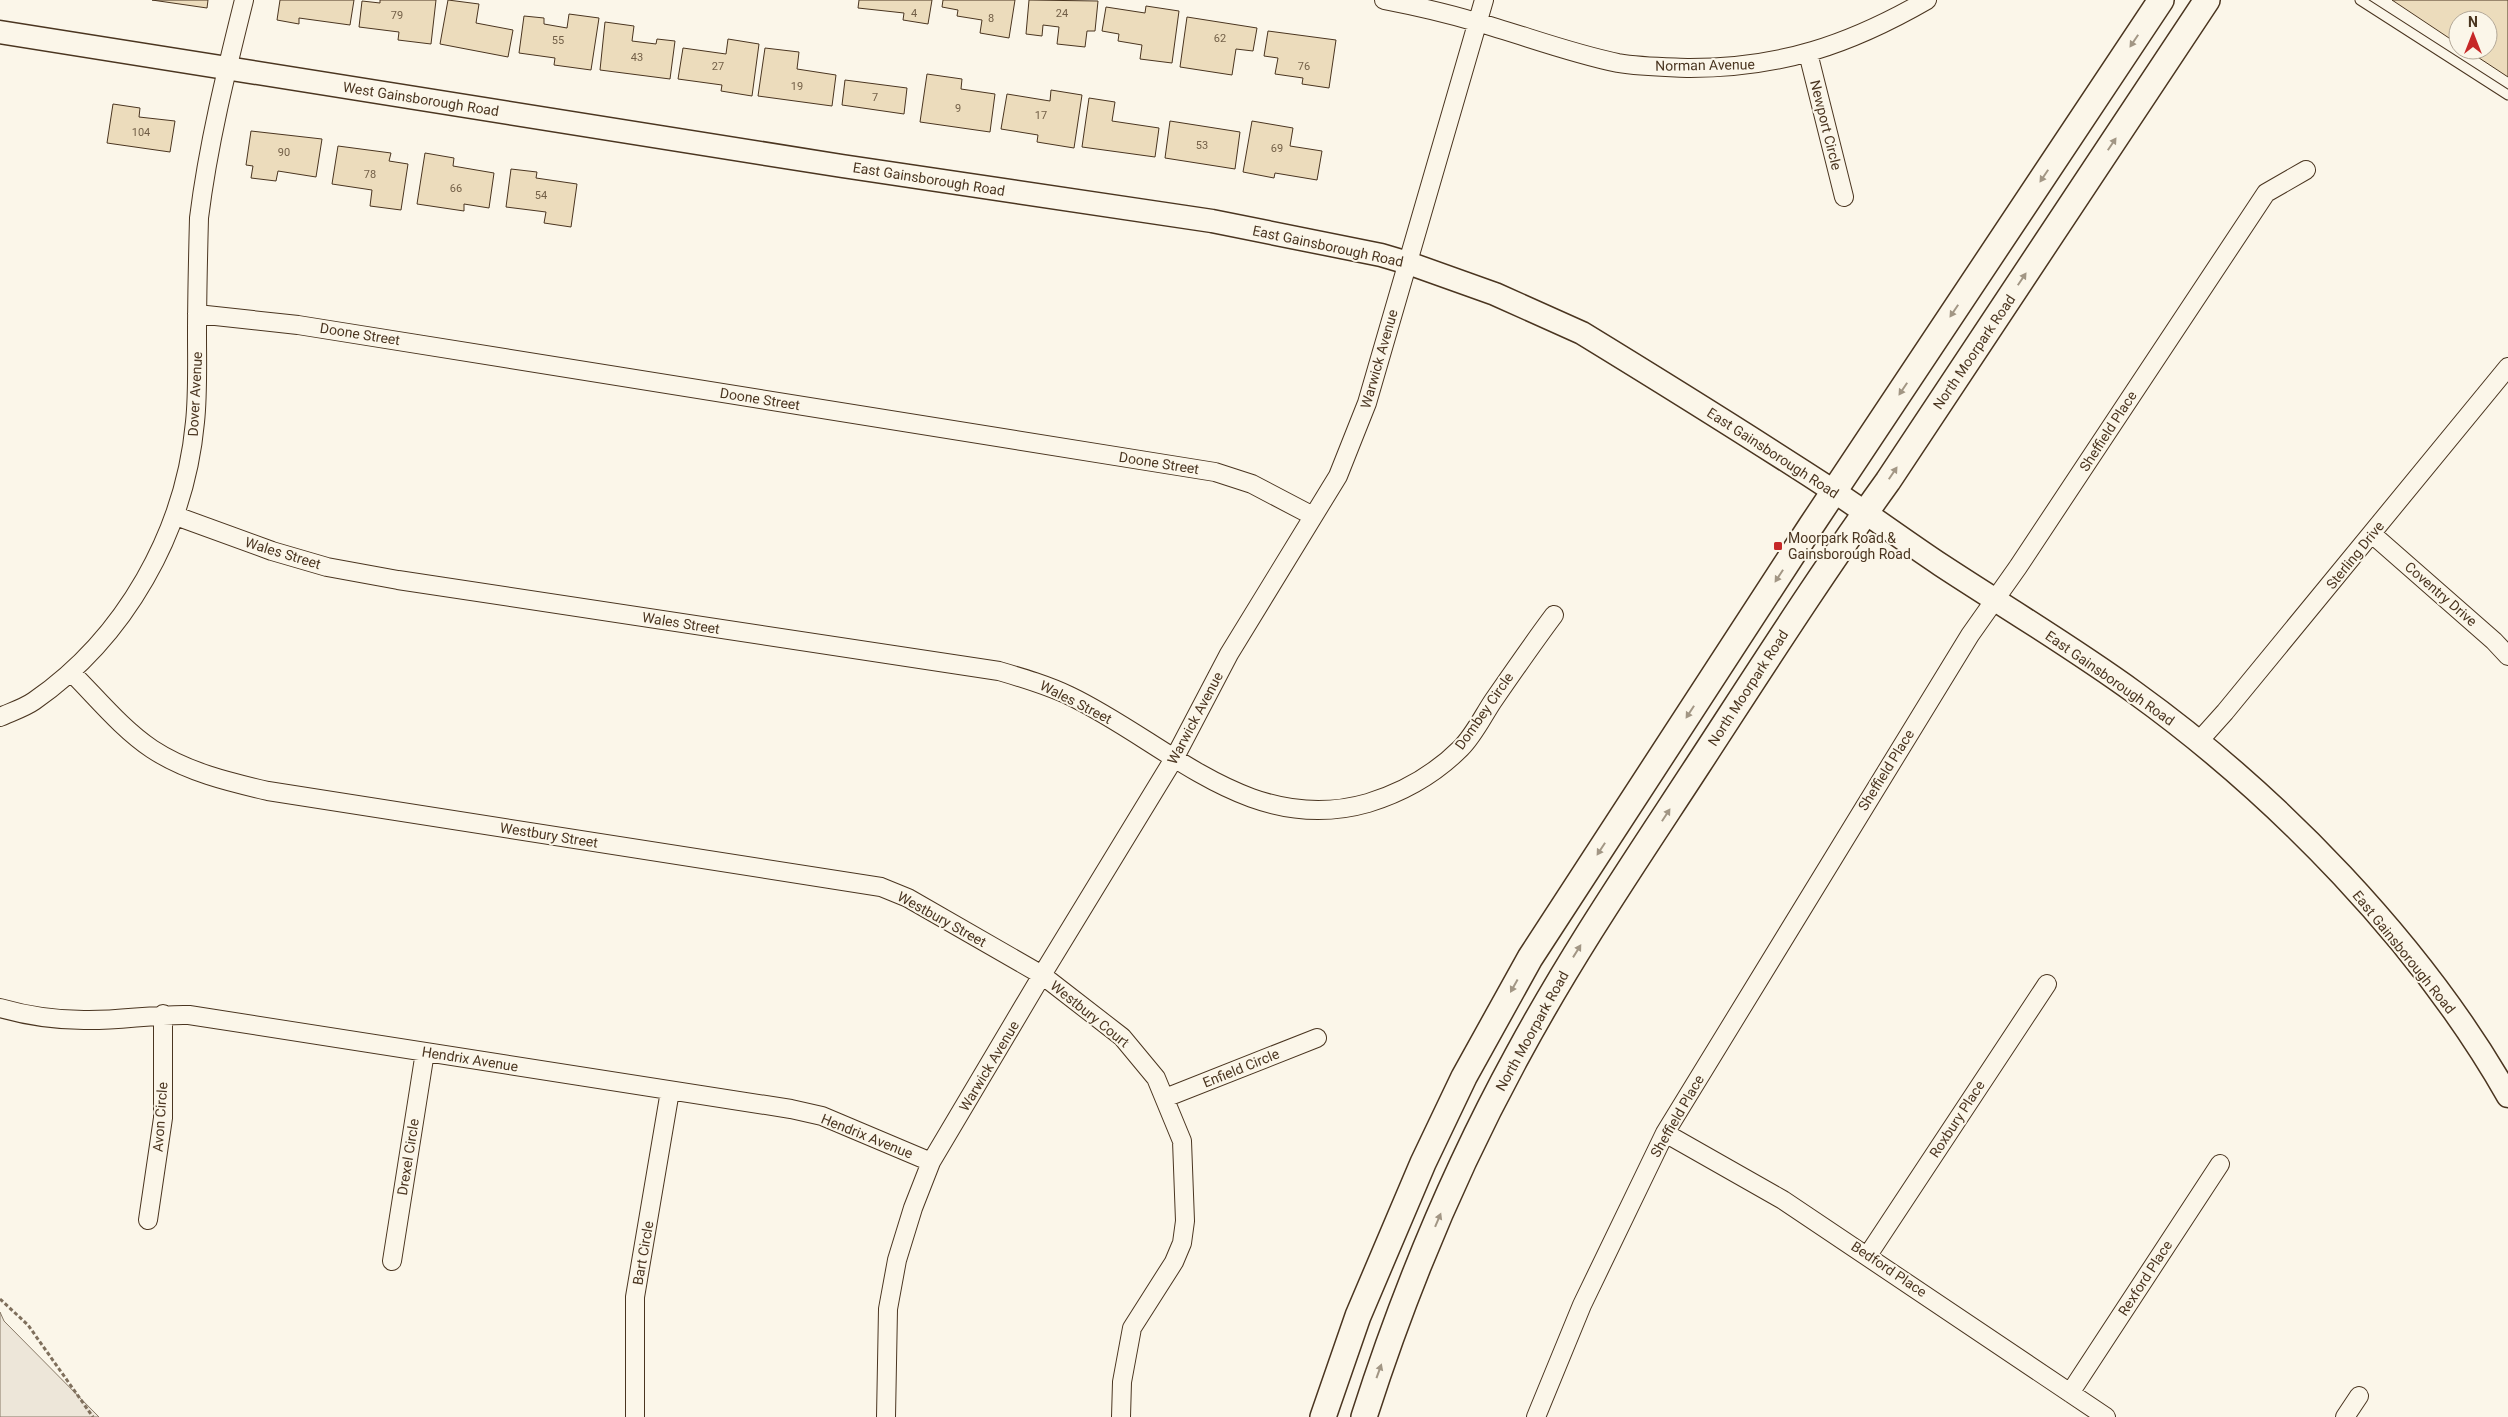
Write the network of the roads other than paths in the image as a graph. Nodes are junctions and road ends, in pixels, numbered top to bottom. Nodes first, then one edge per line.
1 (244, 0) edge
2 (1384, 0) edge
3 (1484, 0) edge
4 (1927, 0) edge
5 (2161, 0) edge
6 (2207, 0) edge
7 (2360, 0) edge
8 (1476, 22) junction
9 (0, 32) edge
10 (1808, 53) junction
11 (227, 69) junction
12 (2508, 95) edge
13 (842, 166) joint
14 (2306, 170) dead end
15 (1844, 197) dead end
16 (1408, 262) junction
17 (197, 314) junction
18 (2508, 367) edge
19 (1835, 492) junction
20 (1865, 513) junction
21 (176, 516) junction
22 (1313, 516) junction
23 (2372, 534) junction
24 (1994, 600) junction
25 (1554, 615) dead end
26 (2508, 656) edge
27 (71, 672) junction
28 (0, 717) edge
29 (2199, 741) junction
30 (1175, 757) junction
31 (1042, 975) junction
32 (2047, 984) dead end
33 (0, 1008) edge
34 (164, 1014) junction
35 (1316, 1038) dead end
36 (425, 1052) junction
37 (670, 1091) junction
38 (2508, 1096) edge
39 (1164, 1098) junction
40 (1665, 1133) junction
41 (932, 1162) junction
42 (2220, 1164) dead end
43 (148, 1220) dead end
44 (1868, 1255) junction
45 (392, 1261) dead end
46 (2070, 1393) junction
47 (2359, 1396) dead end
48 (635, 1416) edge
49 (886, 1417) edge
50 (1121, 1417) edge
51 (1323, 1417) edge
52 (1364, 1417) edge
53 (1536, 1417) edge
54 (2106, 1417) edge
55 (2345, 1417) edge

1 - 11 street, Dover Avenue
2 - 8 street, Norman Avenue
3 - 8 street, Warwick Avenue
4 - 10 street, Norman Avenue
5 -> 19 main road
20 -> 6 main road, North Moorpark Road
7 - 12 lane
8 - 10 street, Norman Avenue
8 - 16 street, Warwick Avenue
9 - 11 street, West Gainsborough Road
10 - 15 street, Newport Circle
11 - 13 street, West Gainsborough Road
11 - 17 street, Dover Avenue
13 - 16 street, East Gainsborough Road
14 - 24 street, Sheffield Place
16 - 19 street, East Gainsborough Road
16 - 22 street, Warwick Avenue
17 - 21 street, Dover Avenue
17 - 22 street, Doone Street
18 - 23 street, Sterling Drive
19 - 20 street, East Gainsborough Road
19 -> 51 main road
20 - 24 street, East Gainsborough Road
52 -> 20 main road, North Moorpark Road
21 - 27 street, Dover Avenue
21 - 30 street, Wales Street
22 - 30 street, Warwick Avenue
23 - 26 street, Coventry Drive
23 - 29 street, Sterling Drive
24 - 29 street, East Gainsborough Road
24 - 40 street, Sheffield Place
25 - 30 street, Dombey Circle
27 - 28 street, Dover Avenue
27 - 31 street, Westbury Street
29 - 38 street, East Gainsborough Road
30 - 31 street, Warwick Avenue
31 - 39 street, Westbury Court
31 - 41 street, Warwick Avenue
32 - 44 street, Roxbury Place
33 - 34 street, Hendrix Avenue
34 - 36 street, Hendrix Avenue
34 - 43 street, Avon Circle
35 - 39 street, Enfield Circle
36 - 37 street, Hendrix Avenue
36 - 45 street, Drexel Circle
37 - 41 street, Hendrix Avenue
37 - 48 street, Bart Circle
39 - 50 street, Westbury Court
40 - 44 street, Bedford Place
40 - 53 street, Sheffield Place
41 - 49 street, Warwick Avenue
42 - 46 street, Rexford Place
44 - 46 street, Bedford Place
46 - 54 street, Bedford Place
47 - 55 street

